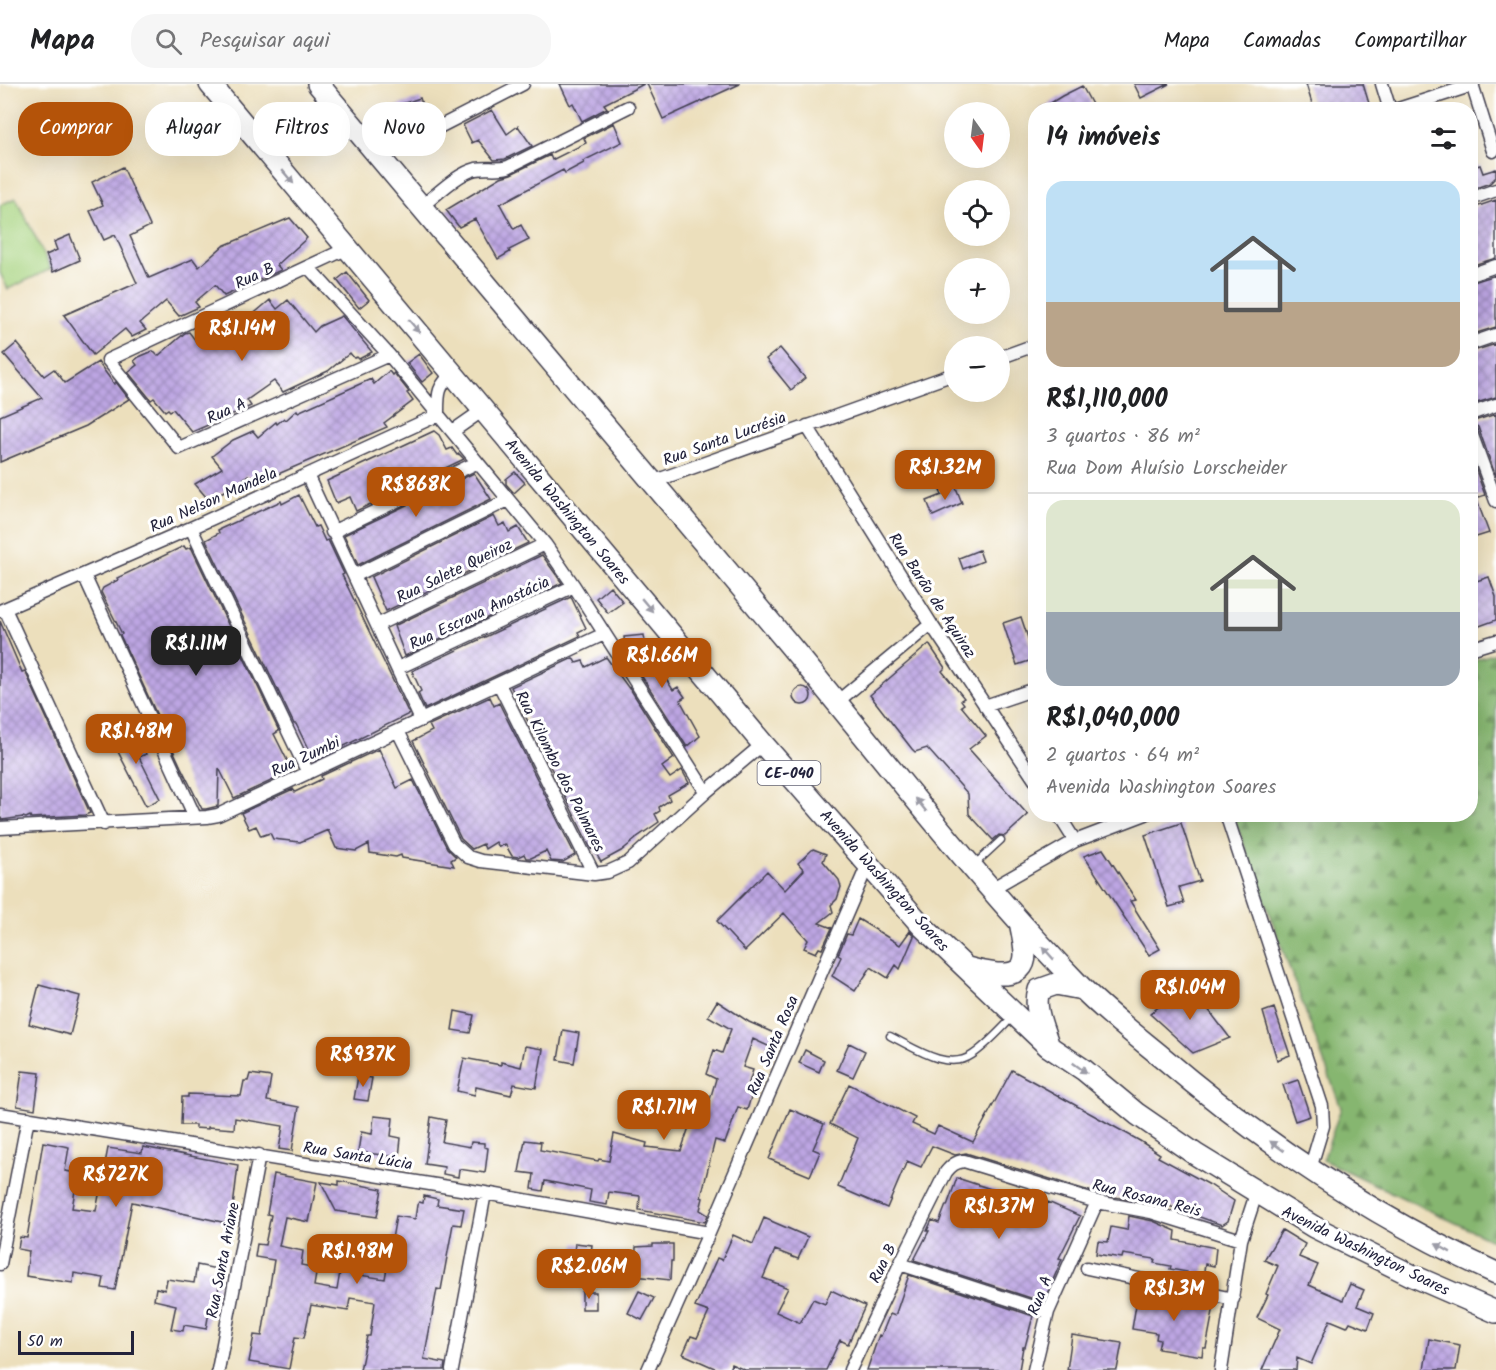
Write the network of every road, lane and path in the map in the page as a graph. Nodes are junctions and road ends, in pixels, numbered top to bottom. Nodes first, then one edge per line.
1 (210, 84) edge
2 (318, 84) edge
3 (523, 84) edge
4 (1382, 84) edge
5 (1473, 84) edge
6 (1388, 102) edge
7 (1419, 102) edge
8 (628, 107) dead end
9 (446, 123) edge
10 (1493, 151) dead end
11 (1496, 190) edge
12 (1478, 196) edge
13 (421, 207) junction
14 (348, 249) junction
15 (1496, 266) edge
16 (309, 268) junction
17 (1478, 272) edge
18 (1496, 335) edge
19 (1478, 341) edge
20 (1028, 348) edge
21 (1010, 354) edge
22 (389, 355) junction
23 (108, 360) joint
24 (454, 373) junction
25 (944, 378) edge
26 (1496, 405) edge
27 (483, 410) junction
28 (1478, 411) edge
29 (438, 415) junction
30 (807, 426) junction
31 (453, 431) junction
32 (1478, 452) edge
33 (476, 463) junction
34 (307, 475) junction
35 (652, 482) junction
36 (508, 501) junction
37 (1496, 501) edge
38 (191, 528) junction
39 (332, 532) junction
40 (545, 544) junction
41 (84, 575) junction
42 (354, 576) junction
43 (574, 586) junction
44 (3, 610) edge
45 (931, 624) junction
46 (377, 625) junction
47 (604, 634) junction
48 (1496, 641) edge
49 (1478, 647) edge
50 (398, 668) junction
51 (498, 684) junction
52 (1028, 691) edge
53 (837, 702) junction
54 (985, 706) junction
55 (421, 720) junction
56 (398, 731) junction
57 (763, 744) junction
58 (1028, 770) edge
59 (308, 773) junction
60 (706, 792) junction
61 (195, 817) junction
62 (1063, 822) edge
63 (1125, 822) edge
64 (1229, 822) edge
65 (104, 824) junction
66 (0, 828) edge
67 (1001, 840) dead end
68 (1075, 841) junction
69 (868, 864) junction
70 (972, 866) junction
71 (594, 874) junction
72 (991, 889) junction
73 (1019, 921) junction
74 (967, 968) junction
75 (1082, 988) junction
76 (1016, 1015) junction
77 (890, 1036) dead end
78 (1048, 1046) junction
79 (0, 1114) edge
80 (28, 1118) junction
81 (259, 1155) junction
82 (1310, 1169) junction
83 (946, 1172) joint
84 (485, 1193) junction
85 (1256, 1194) junction
86 (1097, 1202) junction
87 (709, 1233) junction
88 (1241, 1240) junction
89 (0, 1264) edge
90 (900, 1264) junction
91 (1087, 1268) dead end
92 (1496, 1273) edge
93 (1233, 1299) junction
94 (1048, 1312) junction
95 (1496, 1312) edge
96 (218, 1370) edge
97 (452, 1370) edge
98 (648, 1370) edge
99 (850, 1370) edge
100 (1034, 1370) edge
101 (1221, 1370) edge

1 -> 14 highway, Avenida Washington Soares / CE-040
2 - 13 highway
3 - 9 street
4 - 6 street
5 - 7 street
5 - 10 street
8 - 13 street
11 - 12 street
13 - 35 highway
14 - 16 street, Rua B
14 -> 24 highway, Avenida Washington Soares / CE-040
15 - 17 street
16 - 22 street
16 - 23 street, Rua B
18 - 19 street
20 - 21 street
22 - 23 street, Rua A
22 - 29 street
24 - 27 highway, Avenida Washington Soares / CE-040
24 - 29 street
25 - 30 street, Rua Santa Lucrésia
26 - 28 street
27 - 31 street
27 -> 57 highway, Avenida Washington Soares / CE-040
29 - 31 street
29 - 34 street, Rua Nelson Mandela
30 - 35 street, Rua Santa Lucrésia
30 - 45 street, Rua Barão de Aquiraz
31 - 33 street
32 - 37 street
33 - 36 street
33 - 39 street
34 - 38 street, Rua Nelson Mandela
34 - 39 street
35 - 53 highway
36 - 40 street
36 - 42 street
38 - 41 street, Rua Nelson Mandela
38 - 59 street
39 - 42 street
40 - 43 street
40 - 46 street, Rua Salete Queiroz
41 - 44 street, Rua Nelson Mandela
41 - 61 street
42 - 46 street
43 - 47 street
43 - 50 street, Rua Escrava Anastácia
44 - 65 street
45 - 53 street
45 - 54 street, Rua Barão de Aquiraz
46 - 50 street
47 - 51 street, Rua Zumbi
47 - 60 street
48 - 49 street
50 - 55 street
51 - 55 street, Rua Zumbi
51 - 71 street, Rua Kilombo dos Palmares
52 - 54 street
70 -> 53 highway
54 - 58 street, Rua Barão de Aquiraz
55 - 56 street, Rua Zumbi
56 - 59 street, Rua Zumbi
56 - 71 street
57 - 60 street
57 - 69 highway, Avenida Washington Soares / CE-040
59 - 61 street, Rua Zumbi
60 - 71 street
61 - 65 street, Rua Zumbi
62 - 68 street
63 - 68 street
64 - 82 street
65 - 66 street, Rua Zumbi
67 - 70 lane
68 - 72 street
69 - 74 highway, Avenida Washington Soares / CE-040
69 - 87 street, Rua Santa Rosa
70 - 72 highway
72 - 73 highway
73 - 74 highway
75 -> 73 highway
74 - 76 highway, Avenida Washington Soares / CE-040
75 - 78 highway
82 -> 75 highway
76 - 77 lane
76 - 78 highway, Avenida Washington Soares / CE-040
78 -> 85 highway, Avenida Washington Soares / CE-040
79 - 80 street, Rua Santa Lúcia
80 - 81 street, Rua Santa Lúcia
80 - 89 street
81 - 84 street, Rua Santa Lúcia
81 - 96 street, Rua Santa Ariane
92 -> 82 highway
83 - 86 street, Rua Rosana Reis
83 - 90 street, Rua B
84 - 87 street, Rua Santa Lúcia
84 - 97 street
85 - 88 street
85 - 95 highway, Avenida Washington Soares / CE-040
86 - 88 street, Rua Rosana Reis
86 - 94 street, Rua A
87 - 98 street, Rua Santa Rosa
88 - 93 street
90 - 94 street
90 - 99 street, Rua B
91 - 93 street
93 - 101 street
94 - 100 street, Rua A

